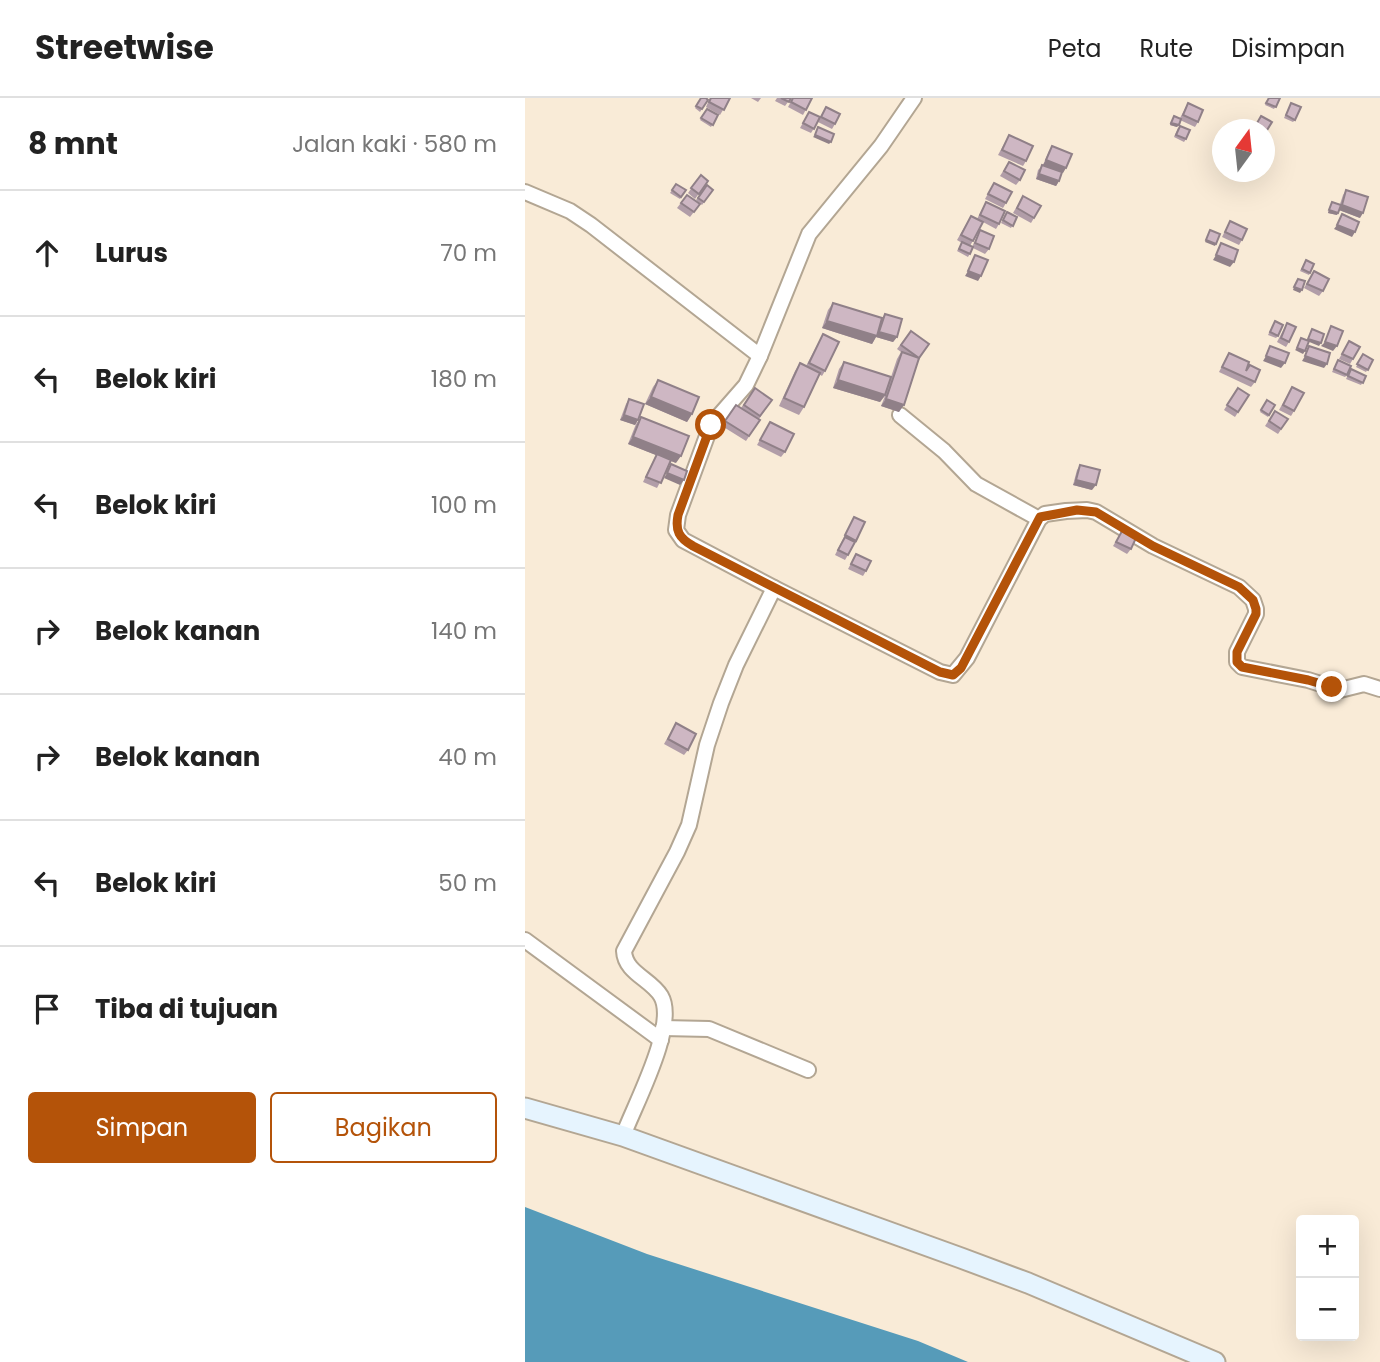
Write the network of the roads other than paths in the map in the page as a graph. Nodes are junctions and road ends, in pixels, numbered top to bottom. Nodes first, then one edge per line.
1 (914, 98) edge
2 (525, 192) edge
3 (760, 356) junction
4 (900, 415) edge
5 (1038, 519) junction
6 (773, 588) junction
7 (1380, 689) edge
8 (525, 940) edge
9 (662, 1034) junction
10 (808, 1070) dead end
11 (525, 1108) edge
12 (623, 1136) junction
13 (1215, 1362) edge

1 - 3 street
2 - 3 street
3 - 6 street
4 - 5 street
5 - 6 street
5 - 7 street
6 - 9 street
8 - 9 street
9 - 10 street
9 - 12 street
11 - 12 main road
12 - 13 main road

